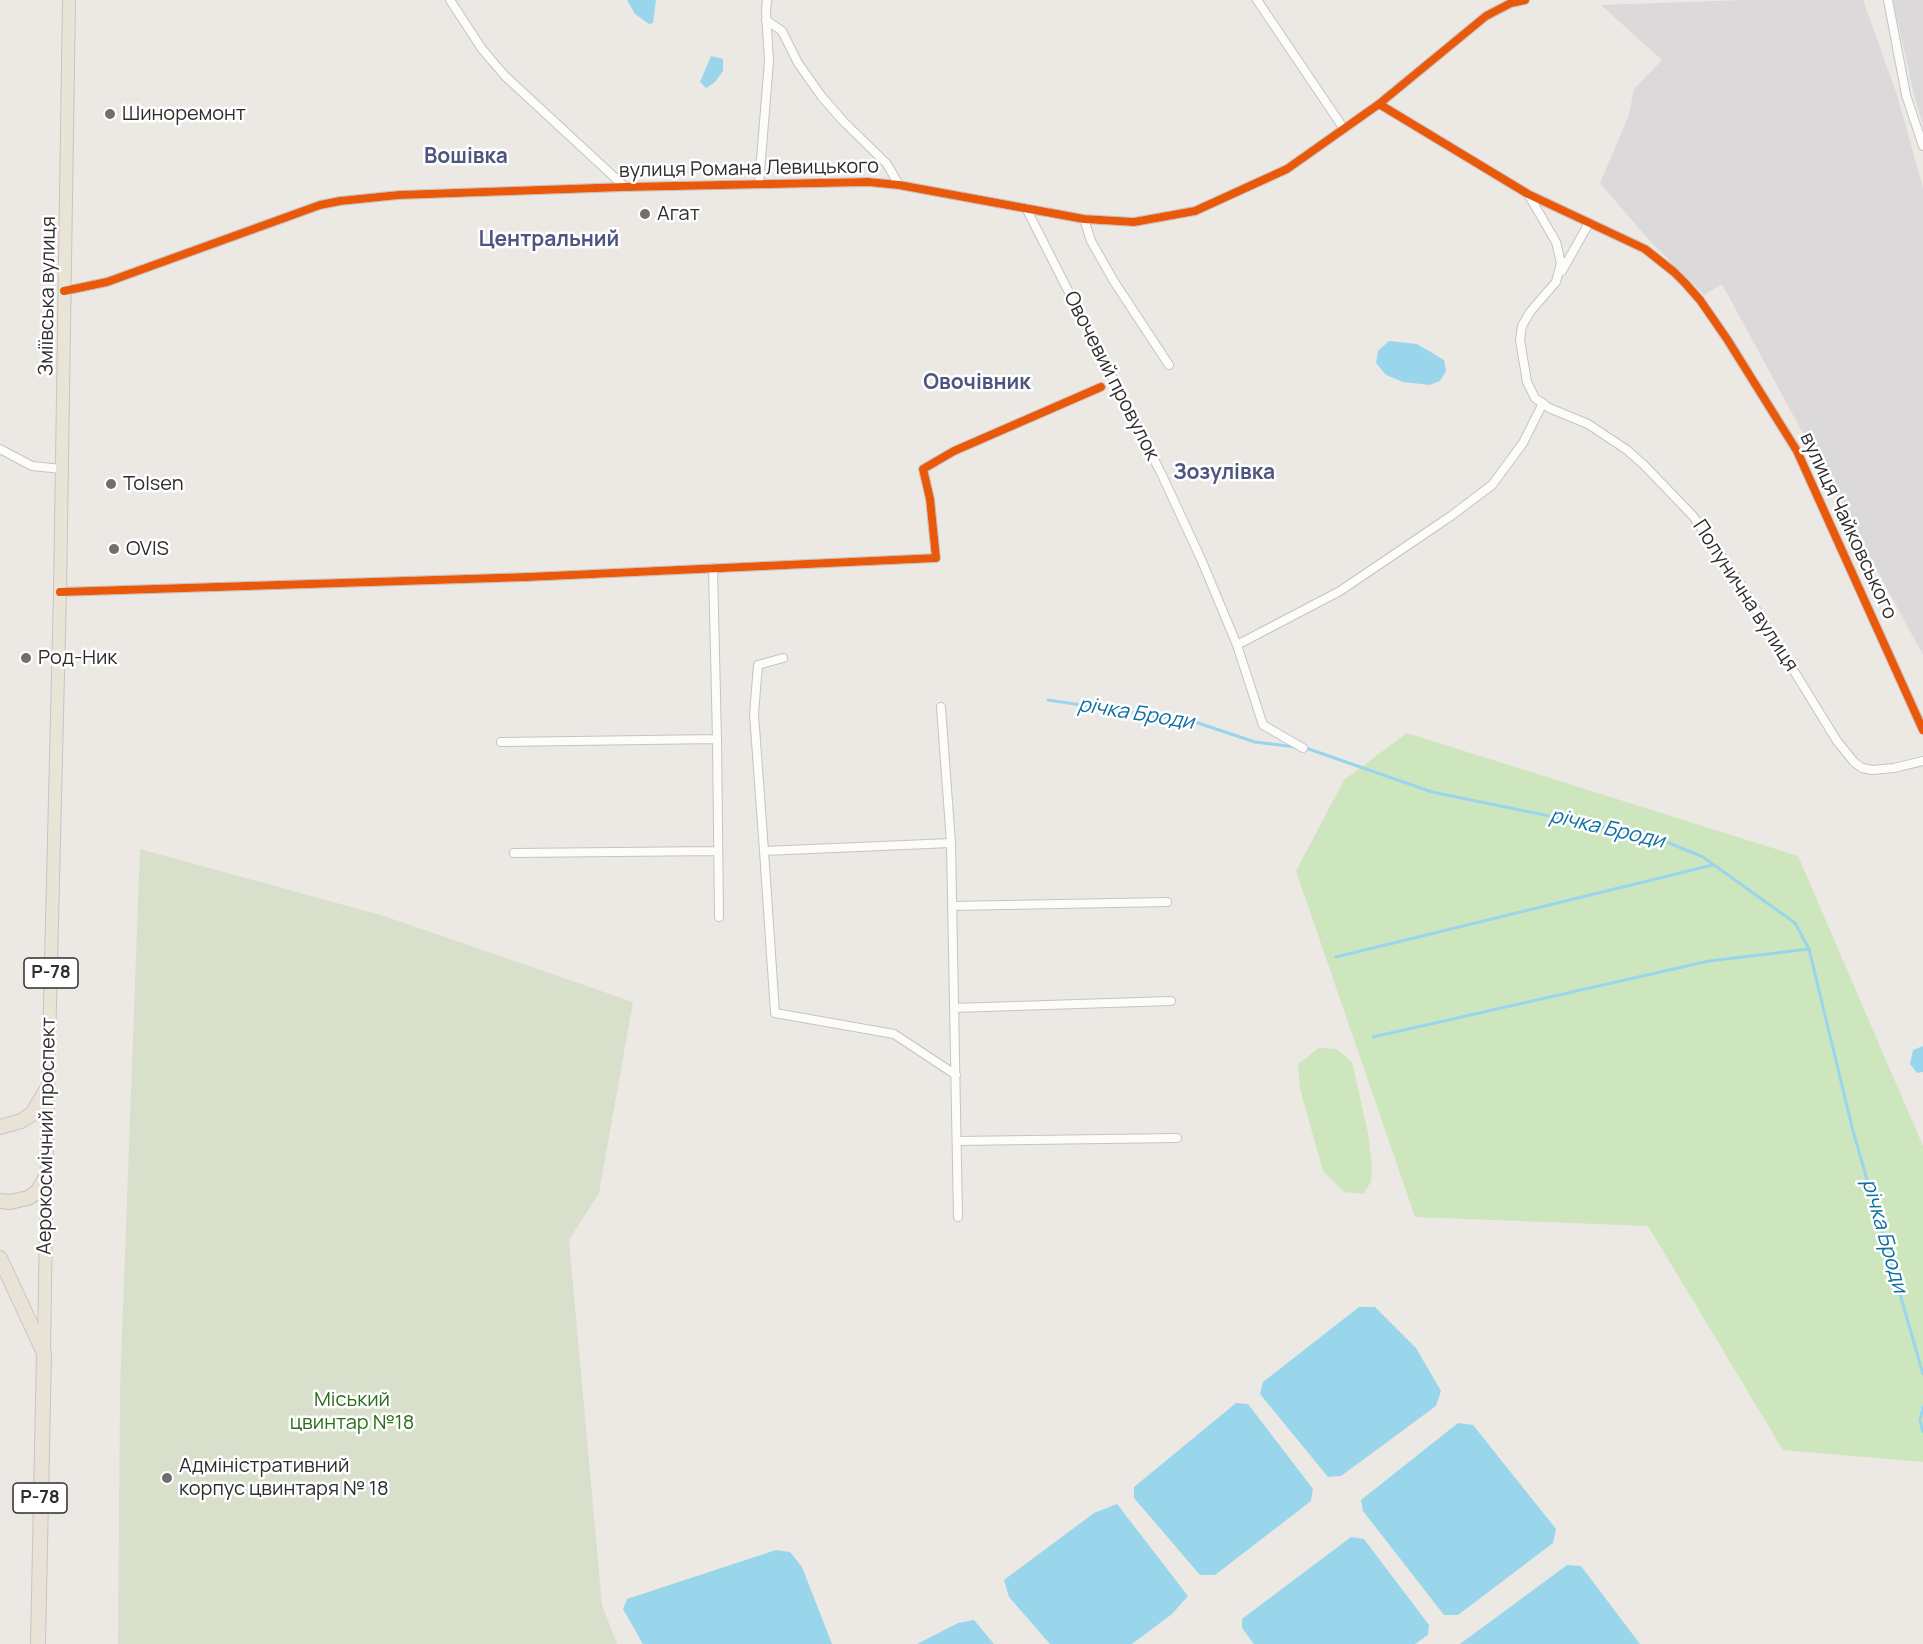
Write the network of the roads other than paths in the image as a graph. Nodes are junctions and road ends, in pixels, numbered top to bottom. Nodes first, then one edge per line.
1 (69, 0) edge
2 (450, 0) edge
3 (768, 0) edge
4 (1257, 0) edge
5 (1525, 0) edge
6 (1888, 0) edge
7 (1513, 2) edge
8 (766, 20) junction
9 (1379, 104) junction
10 (1344, 129) junction
11 (1923, 146) edge
12 (759, 184) junction
13 (899, 184) junction
14 (626, 187) junction
15 (1528, 194) junction
16 (1026, 208) junction
17 (1084, 219) junction
18 (1589, 223) junction
19 (1556, 282) junction
20 (64, 291) junction
21 (1169, 365) dead end
22 (1101, 387) dead end
23 (1543, 403) junction
24 (0, 448) edge
25 (62, 469) junction
26 (713, 568) junction
27 (60, 592) junction
28 (1237, 645) junction
29 (783, 658) dead end
30 (941, 707) dead end
31 (1923, 730) edge
32 (717, 739) junction
33 (501, 742) dead end
34 (1303, 747) dead end
35 (1923, 761) edge
36 (951, 843) junction
37 (718, 851) junction
38 (764, 851) junction
39 (514, 853) dead end
40 (1167, 902) dead end
41 (952, 906) junction
42 (719, 917) dead end
43 (1172, 1001) dead end
44 (954, 1008) junction
45 (956, 1075) junction
46 (48, 1087) junction
47 (0, 1127) edge
48 (1178, 1138) dead end
49 (957, 1141) junction
50 (46, 1177) junction
51 (0, 1201) edge
52 (958, 1217) dead end
53 (0, 1258) edge
54 (44, 1353) junction
55 (38, 1644) edge

1 - 20 main road, Зміївська вулиця / Р-78
2 - 14 street
3 - 8 street
4 - 10 street
5 - 7 street, вулиця Романа Левицького
6 - 11 street
7 - 9 street, вулиця Романа Левицького
8 - 12 street
8 - 13 street
9 - 10 street, вулиця Романа Левицького
9 - 15 street, вулиця Чайковського
10 - 17 street, вулиця Романа Левицького
12 - 13 street, вулиця Романа Левицького
12 - 14 street, вулиця Романа Левицького
13 - 16 street, вулиця Романа Левицького
14 - 20 street, вулиця Романа Левицького
15 - 18 street, вулиця Чайковського
15 - 19 street
16 - 17 street, вулиця Романа Левицького
16 - 28 street, Овочевий провулок
17 - 21 street
18 - 19 street, Полунична вулиця
18 - 31 street, вулиця Чайковського
19 - 23 street, Полунична вулиця
20 - 25 main road, Зміївська вулиця / Р-78
22 - 26 street
23 - 28 street
23 - 35 street, Полунична вулиця
24 - 25 street
25 - 27 main road, Зміївська вулиця / Р-78
26 - 27 street
26 - 32 street
27 - 46 main road, Аерокосмічний проспект / Р-78
28 - 34 street, Овочевий провулок
29 - 38 street
30 - 36 street
32 - 33 street
32 - 37 street
36 - 38 street
36 - 41 street
37 - 39 street
37 - 42 street
38 - 45 street
40 - 41 street
41 - 44 street
43 - 44 street
44 - 45 street
45 - 49 street
46 - 47 highway
46 - 50 main road, Аерокосмічний проспект / Р-78
48 - 49 street
49 - 52 street
50 - 51 highway
50 - 54 main road, Аерокосмічний проспект / Р-78
53 - 54 highway
54 - 55 highway, Аерокосмічний проспект / Р-78

